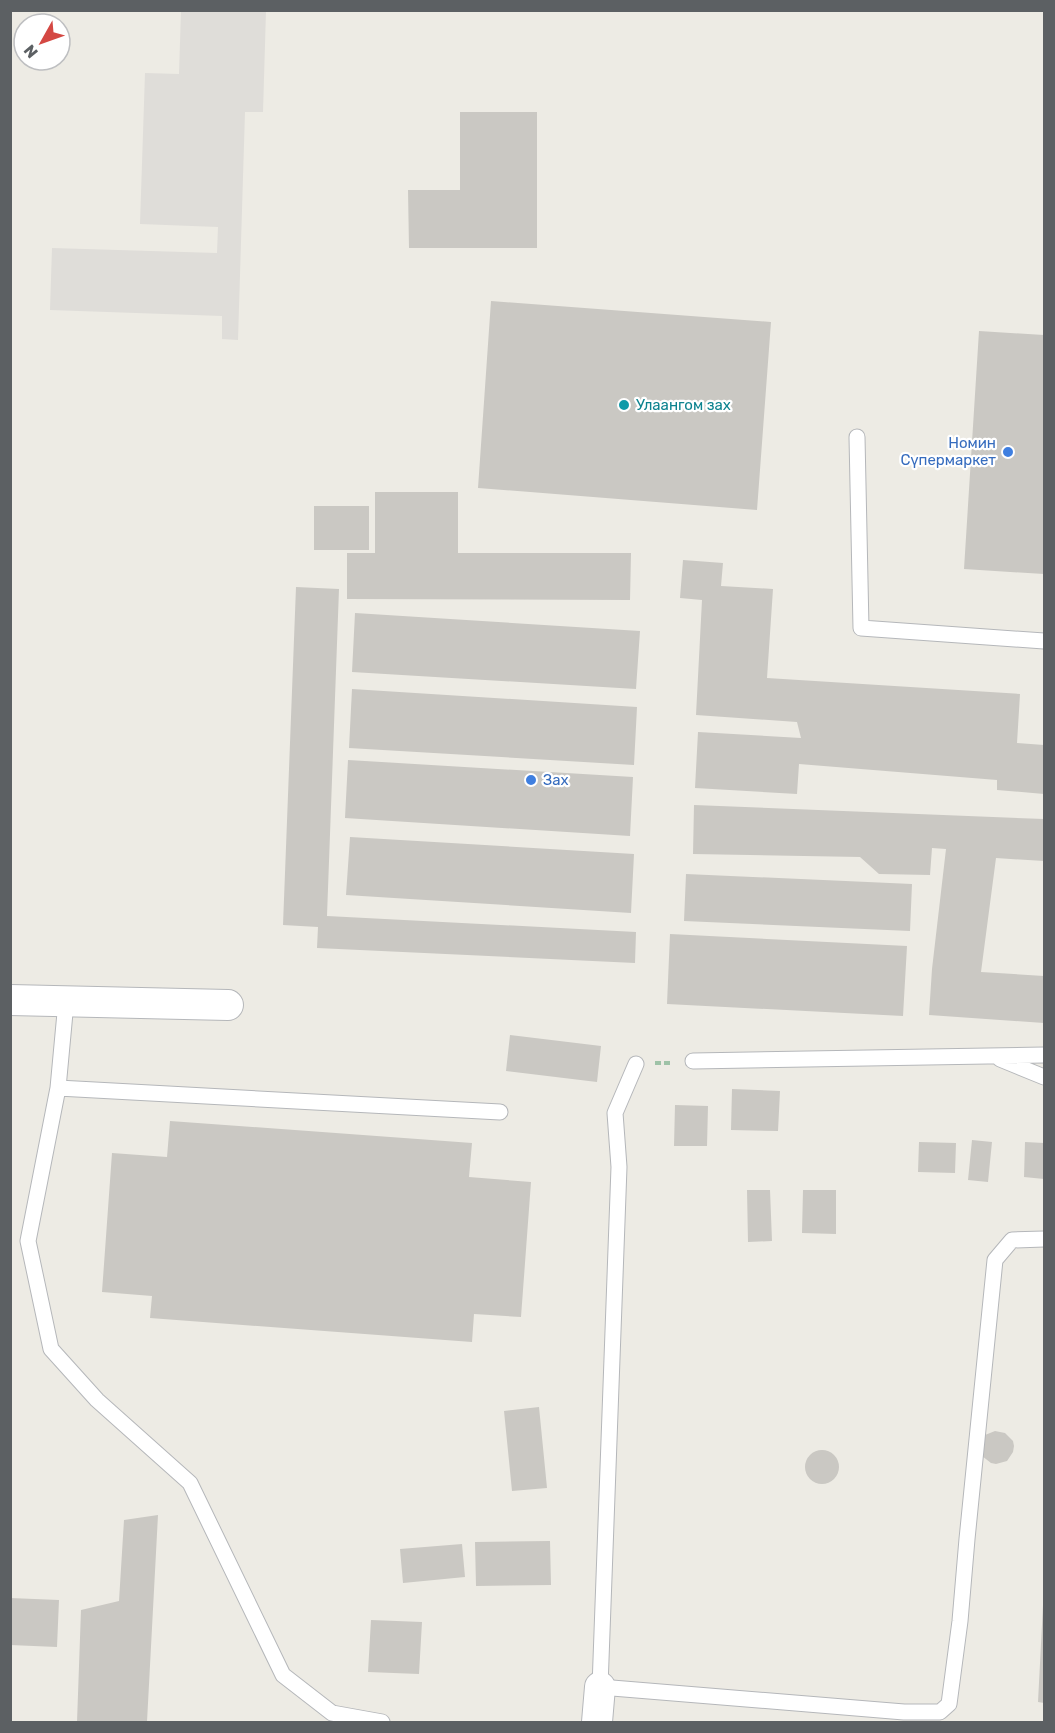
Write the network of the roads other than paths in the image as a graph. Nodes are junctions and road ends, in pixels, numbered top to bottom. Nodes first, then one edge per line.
1 (857, 437) dead end
2 (1044, 641) edge
3 (10, 1000) edge
4 (66, 1002) junction
5 (228, 1005) dead end
6 (1044, 1055) edge
7 (992, 1056) junction
8 (693, 1061) road end
9 (636, 1064) road end
10 (1044, 1077) edge
11 (58, 1088) junction
12 (500, 1112) dead end
13 (1044, 1239) edge
14 (600, 1687) junction
15 (941, 1717) edge
16 (382, 1722) edge
17 (597, 1722) edge

1 - 2 lane
3 - 4 street
4 - 5 street
4 - 11 lane
6 - 7 lane
7 - 8 lane
7 - 10 lane
9 - 14 lane
11 - 12 lane
11 - 16 lane
13 - 15 lane
14 - 15 lane
14 - 17 street

